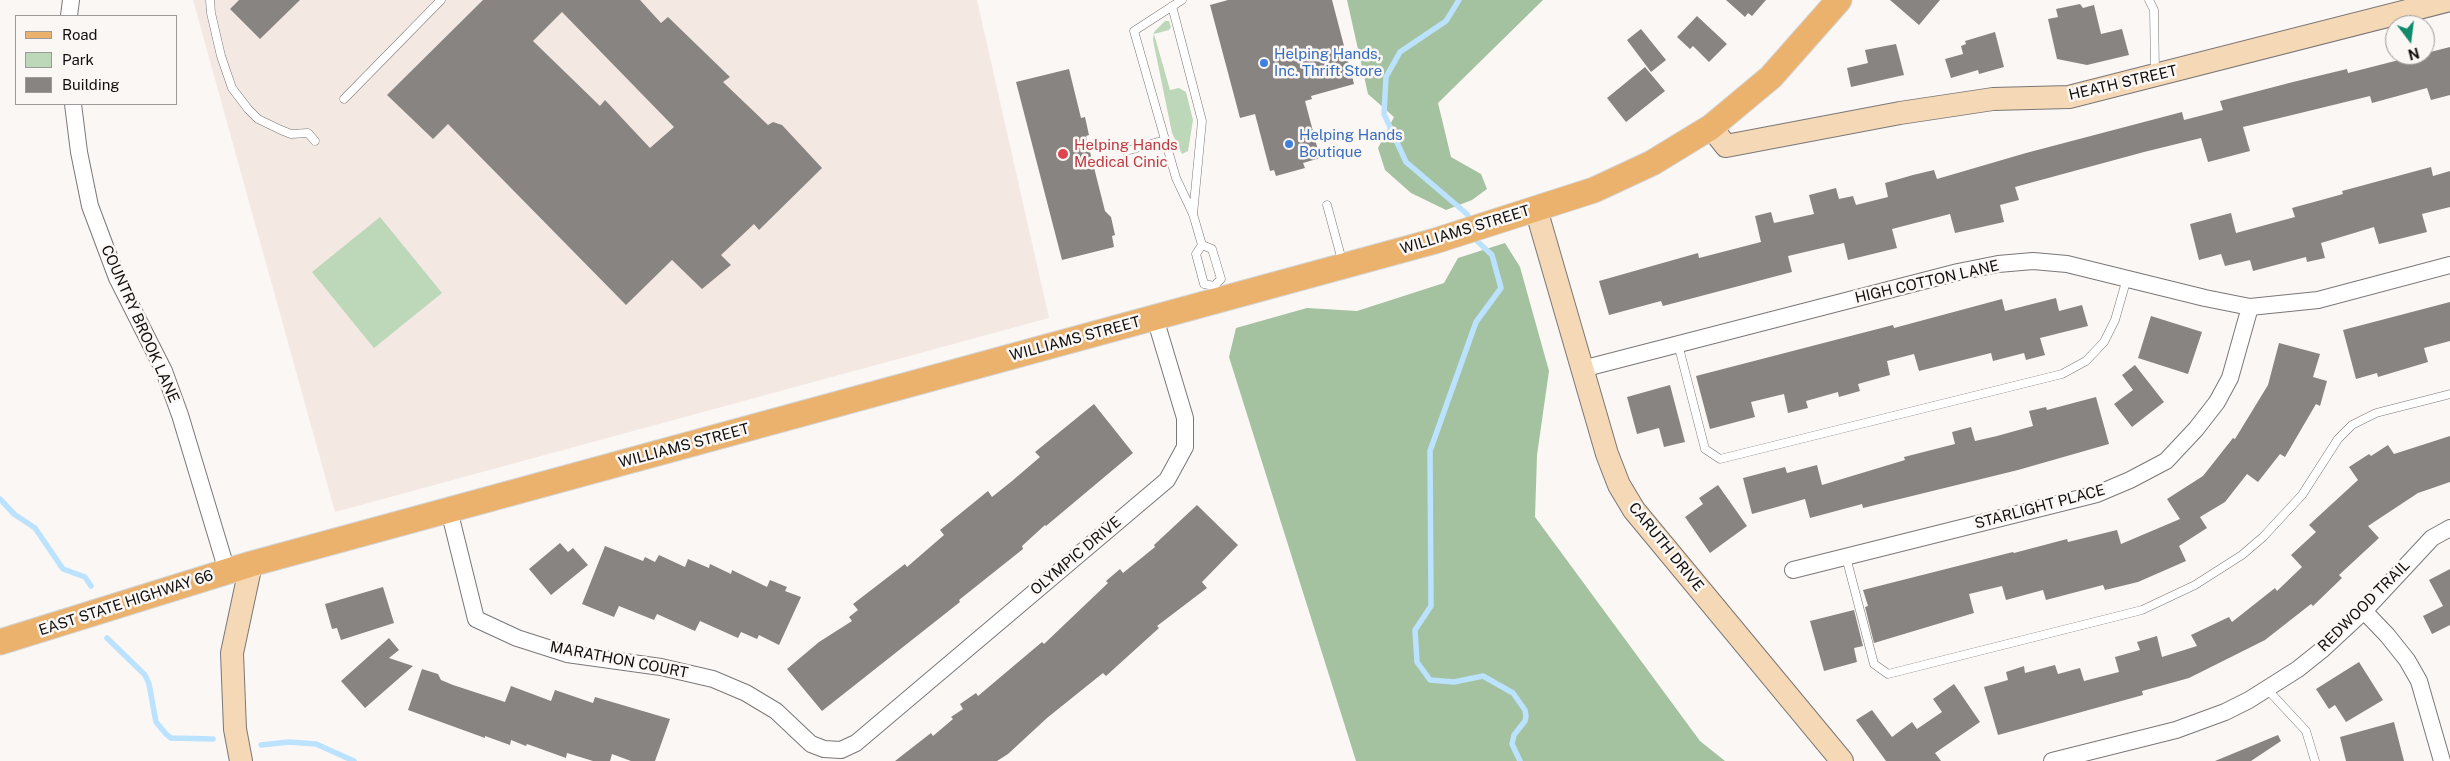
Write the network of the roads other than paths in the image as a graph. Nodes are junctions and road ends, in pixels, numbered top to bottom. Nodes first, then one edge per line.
1 (71, 0) edge
2 (210, 0) edge
3 (441, 0) edge
4 (1182, 0) edge
5 (1839, 0) edge
6 (2149, 0) edge
7 (2450, 0) edge
8 (1172, 6) junction
9 (69, 15) edge
10 (2156, 76) junction
11 (344, 99) dead end
12 (73, 105) edge
13 (1711, 127) junction
14 (315, 140) dead end
15 (1165, 140) junction
16 (1126, 151) dead end
17 (1327, 205) dead end
18 (1536, 209) junction
19 (1193, 214) junction
20 (1202, 245) junction
21 (1343, 265) junction
22 (2450, 265) edge
23 (2127, 278) junction
24 (1216, 293) junction
25 (2250, 307) junction
26 (1155, 318) junction
27 (1678, 343) junction
28 (1582, 369) junction
29 (2450, 394) edge
30 (448, 510) junction
31 (2450, 528) edge
32 (1846, 557) junction
33 (251, 564) junction
34 (1793, 570) dead end
35 (227, 571) junction
36 (2364, 611) junction
37 (0, 642) edge
38 (2267, 689) junction
39 (856, 743) joint
40 (241, 761) edge
41 (1842, 761) edge
42 (2052, 761) edge
43 (2315, 761) edge
44 (2442, 761) edge

1 - 9 street
2 - 14 lane
3 - 11 lane
4 - 8 lane
5 - 13 main road, WILLIAMS STREET
6 - 10 lane
7 - 10 street, HEATH STREET
8 - 15 lane
8 - 19 lane
10 - 13 street, HEATH STREET
12 - 35 street, COUNTRY BROOK LANE
13 - 18 main road, WILLIAMS STREET
15 - 16 lane
15 - 19 lane
17 - 21 lane
18 - 21 main road, WILLIAMS STREET
18 - 28 street, CARUTH DRIVE
19 - 20 lane
20 - 24 lane
20 - 24 lane
21 - 24 main road, WILLIAMS STREET
22 - 25 street, HIGH COTTON LANE
23 - 25 street, HIGH COTTON LANE
23 - 27 street, HIGH COTTON LANE
23 - 27 lane
24 - 26 main road, WILLIAMS STREET
25 - 32 street, STARLIGHT PLACE
26 - 30 main road, WILLIAMS STREET
26 - 39 street, OLYMPIC DRIVE
27 - 28 street, HIGH COTTON LANE
28 - 41 street, CARUTH DRIVE
29 - 32 lane
30 - 33 main road, WILLIAMS STREET
30 - 39 street, MARATHON COURT
31 - 36 street, REDWOOD TRAIL
32 - 34 street, STARLIGHT PLACE
33 - 35 main road, EAST STATE HIGHWAY 66
33 - 40 street
35 - 37 main road, EAST STATE HIGHWAY 66
36 - 38 street, REDWOOD TRAIL
36 - 44 street
38 - 42 street, REDWOOD TRAIL
38 - 43 lane

